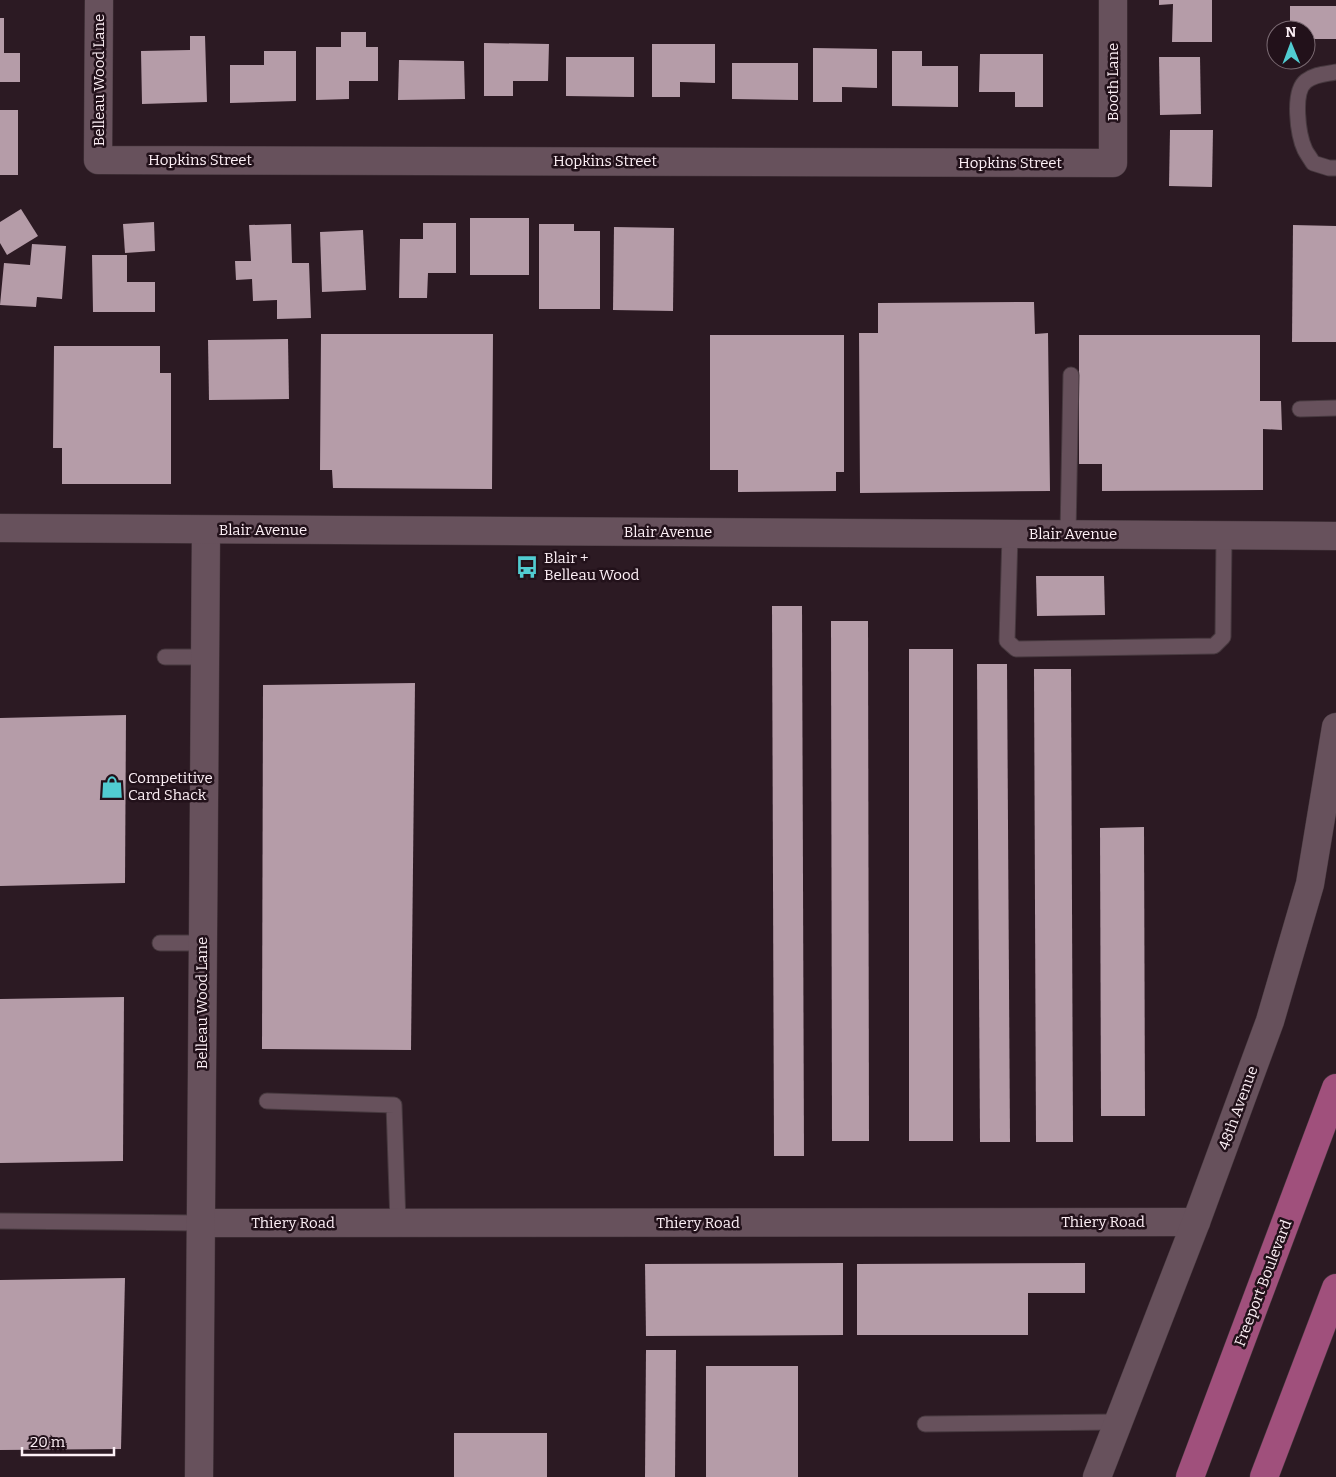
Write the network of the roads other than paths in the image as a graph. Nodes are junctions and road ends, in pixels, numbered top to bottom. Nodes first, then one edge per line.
1 (99, 0) edge
2 (1114, 0) edge
3 (1336, 72) edge
4 (98, 160) joint
5 (1113, 163) joint
6 (1336, 168) edge
7 (1071, 376) dead end
8 (1336, 408) edge
9 (1300, 409) dead end
10 (0, 528) edge
11 (206, 530) junction
12 (1010, 534) junction
13 (1068, 534) junction
14 (1224, 535) junction
15 (1336, 536) edge
16 (165, 657) dead end
17 (205, 657) junction
18 (1336, 727) edge
19 (160, 943) dead end
20 (202, 943) junction
21 (1336, 1088) edge
22 (267, 1101) dead end
23 (0, 1221) edge
24 (1196, 1222) junction
25 (200, 1223) junction
26 (398, 1223) junction
27 (1336, 1288) edge
28 (1118, 1422) junction
29 (925, 1424) dead end
30 (199, 1477) edge
31 (1097, 1477) edge
32 (1190, 1477) edge
33 (1264, 1477) edge

1 - 4 street, Belleau Wood Lane
2 - 5 street, Booth Lane
3 - 6 lane
4 - 5 street, Hopkins Street
7 - 13 lane
8 - 9 lane
10 - 11 street, Blair Avenue
11 - 12 street, Blair Avenue
11 - 17 street, Belleau Wood Lane
12 - 13 street, Blair Avenue
12 - 14 lane
13 - 14 street, Blair Avenue
14 - 15 street, Blair Avenue
16 - 17 lane
17 - 20 street, Belleau Wood Lane
18 - 24 street, 48th Avenue
19 - 20 lane
20 - 25 street, Belleau Wood Lane
21 - 32 main road, Freeport Boulevard
22 - 26 lane
23 - 25 lane
24 - 26 street, Thiery Road
24 - 28 street, 48th Avenue
25 - 26 street, Thiery Road
25 - 30 street, Belleau Wood Lane
27 - 33 main road
28 - 29 lane
28 - 31 street, 48th Avenue

